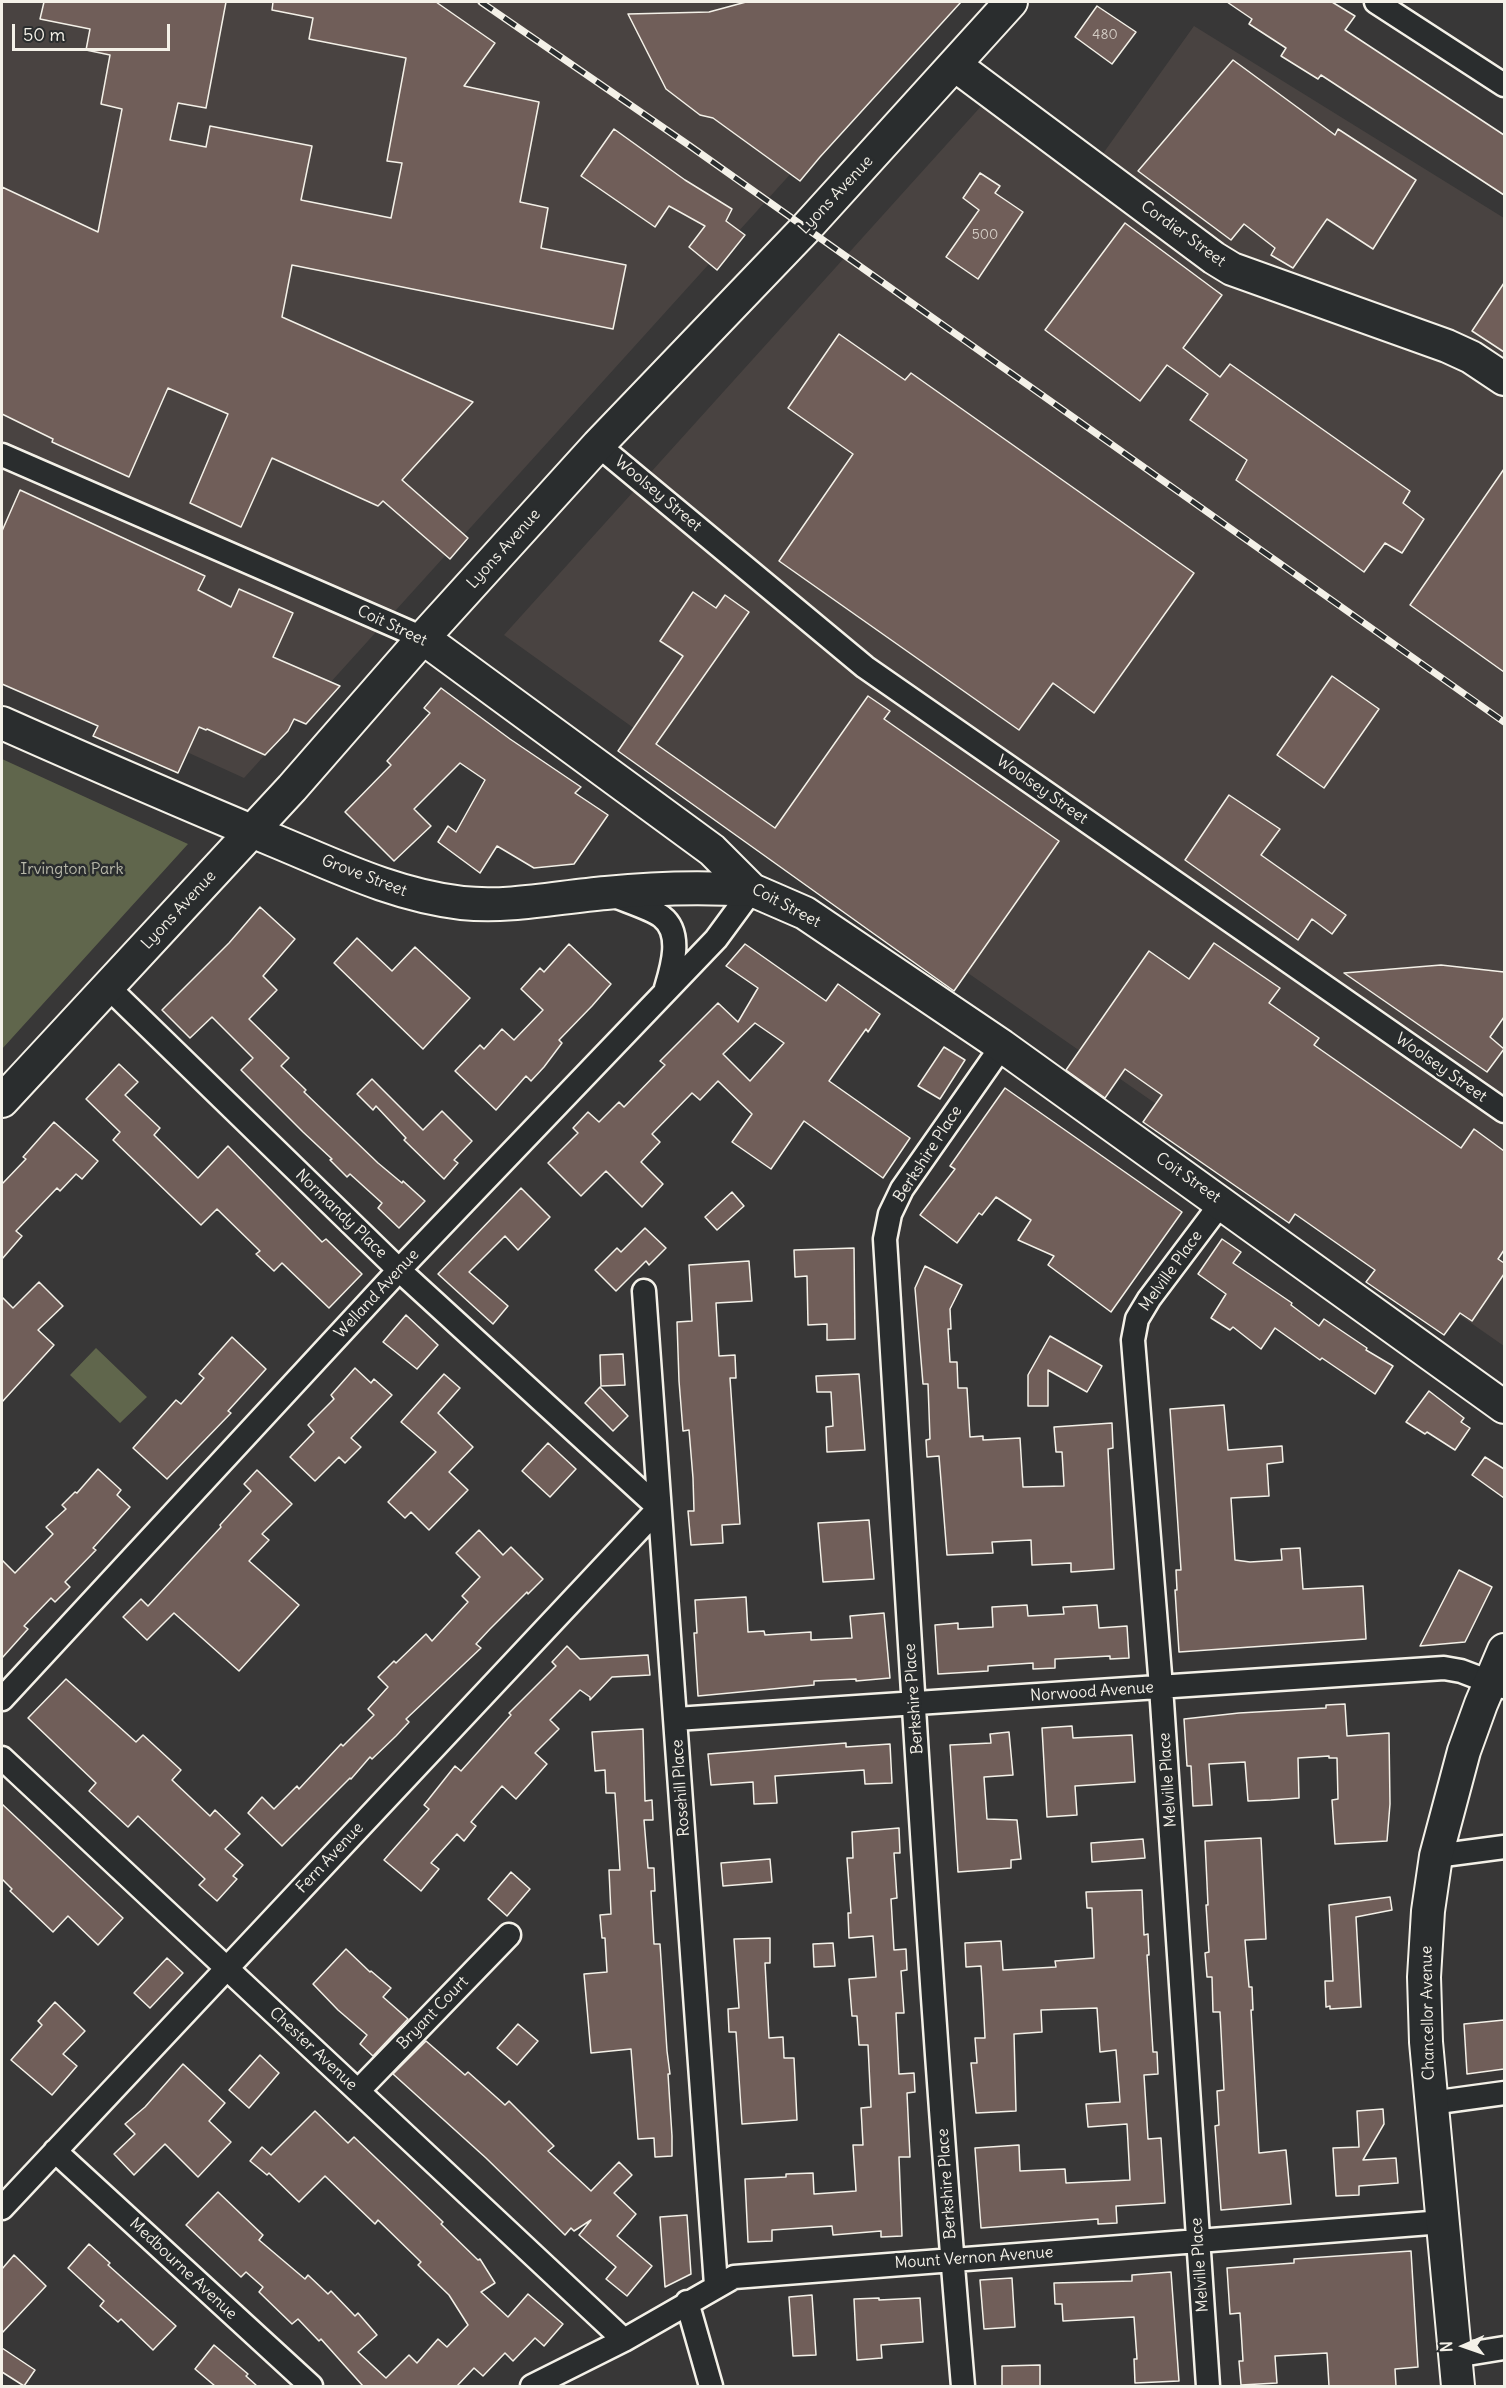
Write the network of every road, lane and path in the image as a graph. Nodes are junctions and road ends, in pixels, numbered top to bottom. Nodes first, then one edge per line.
1 (1011, 2) edge
2 (1376, 2) edge
3 (956, 65) junction
4 (1504, 85) edge
5 (1504, 379) edge
6 (598, 445) junction
7 (3, 461) edge
8 (423, 638) junction
9 (2, 723) edge
10 (252, 831) junction
11 (752, 890) junction
12 (606, 893) junction
13 (108, 987) junction
14 (664, 994) junction
15 (1002, 1046) junction
16 (2, 1101) edge
17 (1504, 1111) edge
18 (1222, 1202) junction
19 (399, 1270) junction
20 (644, 1291) dead end
21 (1504, 1407) edge
22 (659, 1508) junction
23 (1504, 1650) edge
24 (1497, 1685) edge
25 (1161, 1687) junction
26 (2, 1699) edge
27 (914, 1703) junction
28 (676, 1719) junction
29 (2, 1758) edge
30 (1504, 1847) edge
31 (1436, 1856) junction
32 (509, 1935) dead end
33 (226, 1968) junction
34 (358, 2091) junction
35 (1504, 2093) edge
36 (1431, 2103) junction
37 (55, 2151) junction
38 (2, 2208) edge
39 (1443, 2222) junction
40 (1199, 2241) junction
41 (952, 2260) junction
42 (717, 2285) junction
43 (687, 2302) junction
44 (624, 2340) junction
45 (1504, 2348) edge
46 (1455, 2356) junction
47 (311, 2386) edge
48 (532, 2386) edge
49 (711, 2386) edge
50 (963, 2386) edge
51 (1208, 2386) edge
52 (1458, 2386) edge

1 - 3 main road, Lyons Avenue
2 - 4 street
3 - 5 main road, Cordier Street
3 - 6 main road, Lyons Avenue
6 - 8 main road, Lyons Avenue
6 - 17 street, Woolsey Street
7 - 8 street, Coit Street
8 - 10 main road, Lyons Avenue
8 - 11 main road, Coit Street
9 - 10 main road, Grove Street
10 - 12 main road, Grove Street
10 - 13 main road, Lyons Avenue
11 - 12 main road, Grove Street
11 - 14 street, Welland Avenue
11 - 15 main road, Coit Street
12 - 14 street
13 - 16 main road, Lyons Avenue
13 - 19 street, Normandy Place
14 - 19 street, Welland Avenue
15 - 18 main road, Coit Street
15 - 27 street, Berkshire Place
18 - 21 main road, Coit Street
18 - 25 street, Melville Place
19 - 22 street, Normandy Place
19 - 26 street, Welland Avenue
20 - 22 street, Rosehill Place
22 - 28 street, Rosehill Place
22 - 33 street, Fern Avenue
23 - 24 main road, Chancellor Avenue
24 - 25 street, Norwood Avenue
24 - 31 main road, Chancellor Avenue
25 - 27 street, Norwood Avenue
25 - 40 street, Melville Place
27 - 28 street, Norwood Avenue
27 - 41 street, Berkshire Place
28 - 42 street, Rosehill Place
29 - 33 street, Chester Avenue
30 - 31 street
31 - 36 main road, Chancellor Avenue
32 - 34 street, Bryant Court
33 - 34 street, Chester Avenue
33 - 37 street, Fern Avenue
34 - 44 street, Chester Avenue
35 - 36 street
36 - 39 main road, Chancellor Avenue
37 - 38 street, Fern Avenue
37 - 47 street, Medbourne Avenue
39 - 40 street, Mount Vernon Avenue
39 - 46 main road, Chancellor Avenue
40 - 41 street, Mount Vernon Avenue
40 - 51 street, Melville Place
41 - 42 street, Mount Vernon Avenue
41 - 50 street, Berkshire Place
42 - 43 street, Mount Vernon Avenue
43 - 44 street, Mount Vernon Avenue
43 - 49 street
44 - 48 street, Mount Vernon Avenue
45 - 46 street
46 - 52 main road, Chancellor Avenue

